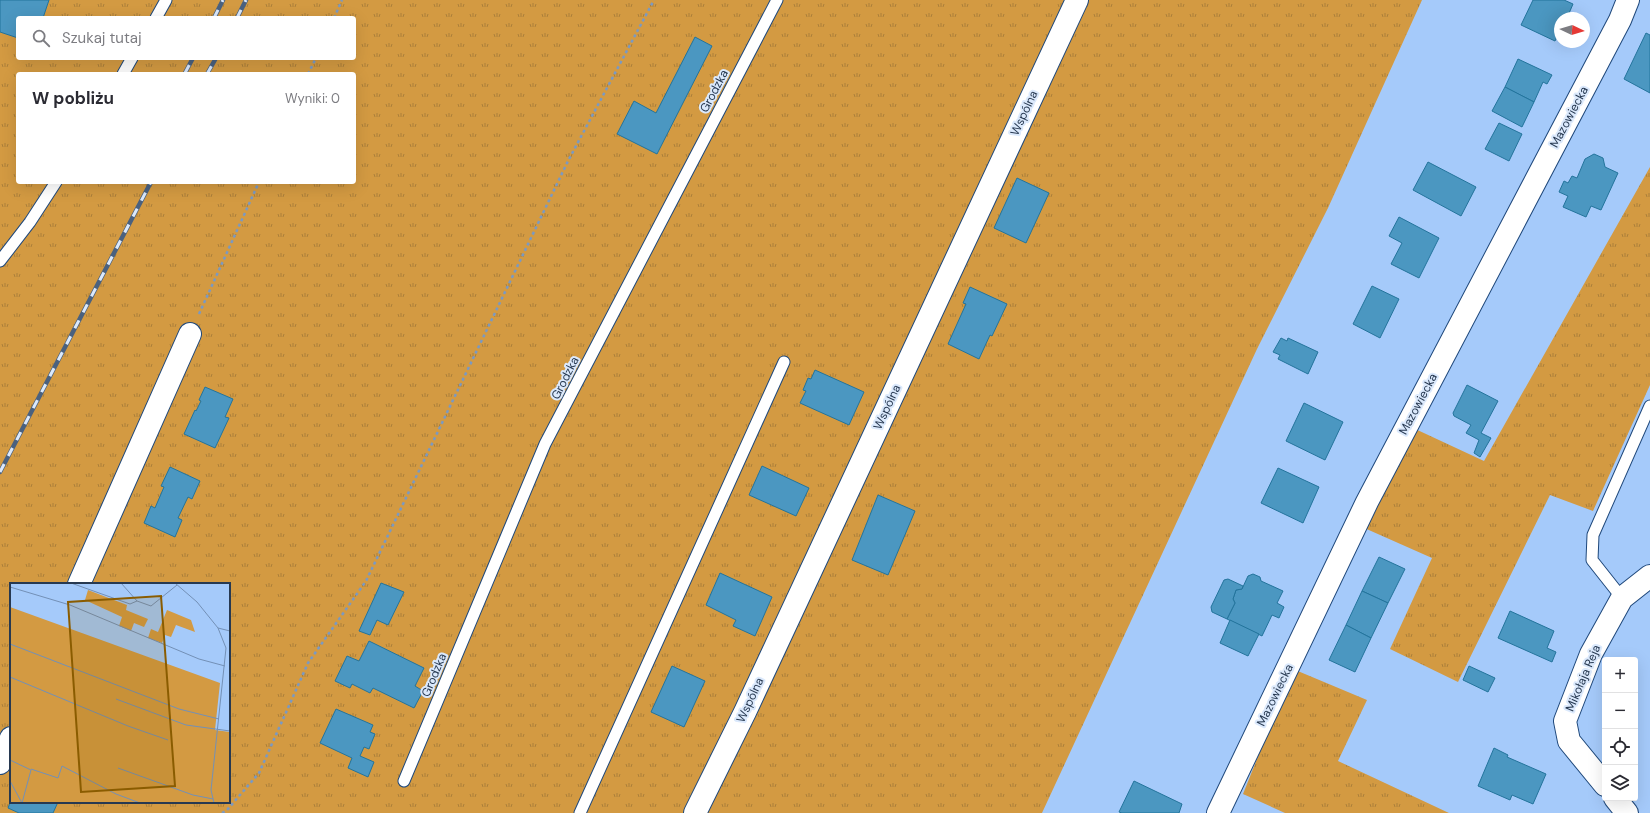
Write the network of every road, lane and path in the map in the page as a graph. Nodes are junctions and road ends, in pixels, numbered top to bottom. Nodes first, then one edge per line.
1 (166, 0) edge
2 (342, 0) edge
3 (654, 0) edge
4 (776, 0) edge
5 (1077, 0) edge
6 (1628, 0) edge
7 (157, 16) edge
8 (335, 16) edge
9 (131, 60) edge
10 (315, 60) edge
11 (124, 72) edge
12 (309, 72) edge
13 (55, 184) edge
14 (258, 184) edge
15 (0, 261) edge
16 (190, 334) joint
17 (784, 362) dead end
18 (1650, 406) edge
19 (1650, 576) edge
20 (79, 583) edge
21 (1622, 598) junction
22 (10, 740) edge
23 (0, 763) edge
24 (404, 781) dead end
25 (1602, 781) edge
26 (1618, 801) edge
27 (222, 813) edge
28 (580, 813) edge
29 (695, 813) edge
30 (1218, 813) edge
31 (1627, 813) edge

1 - 7 lane
2 - 8 path
3 - 27 path
4 - 24 lane, Grodzka
5 - 29 street, Wspólna
6 - 30 street, Mazowiecka
9 - 11 lane
10 - 12 path
13 - 15 lane
14 - 16 path
16 - 20 street
17 - 28 lane
18 - 21 lane
19 - 21 street, Mikołaja Reja
21 - 25 street, Mikołaja Reja
22 - 23 street
26 - 31 street

